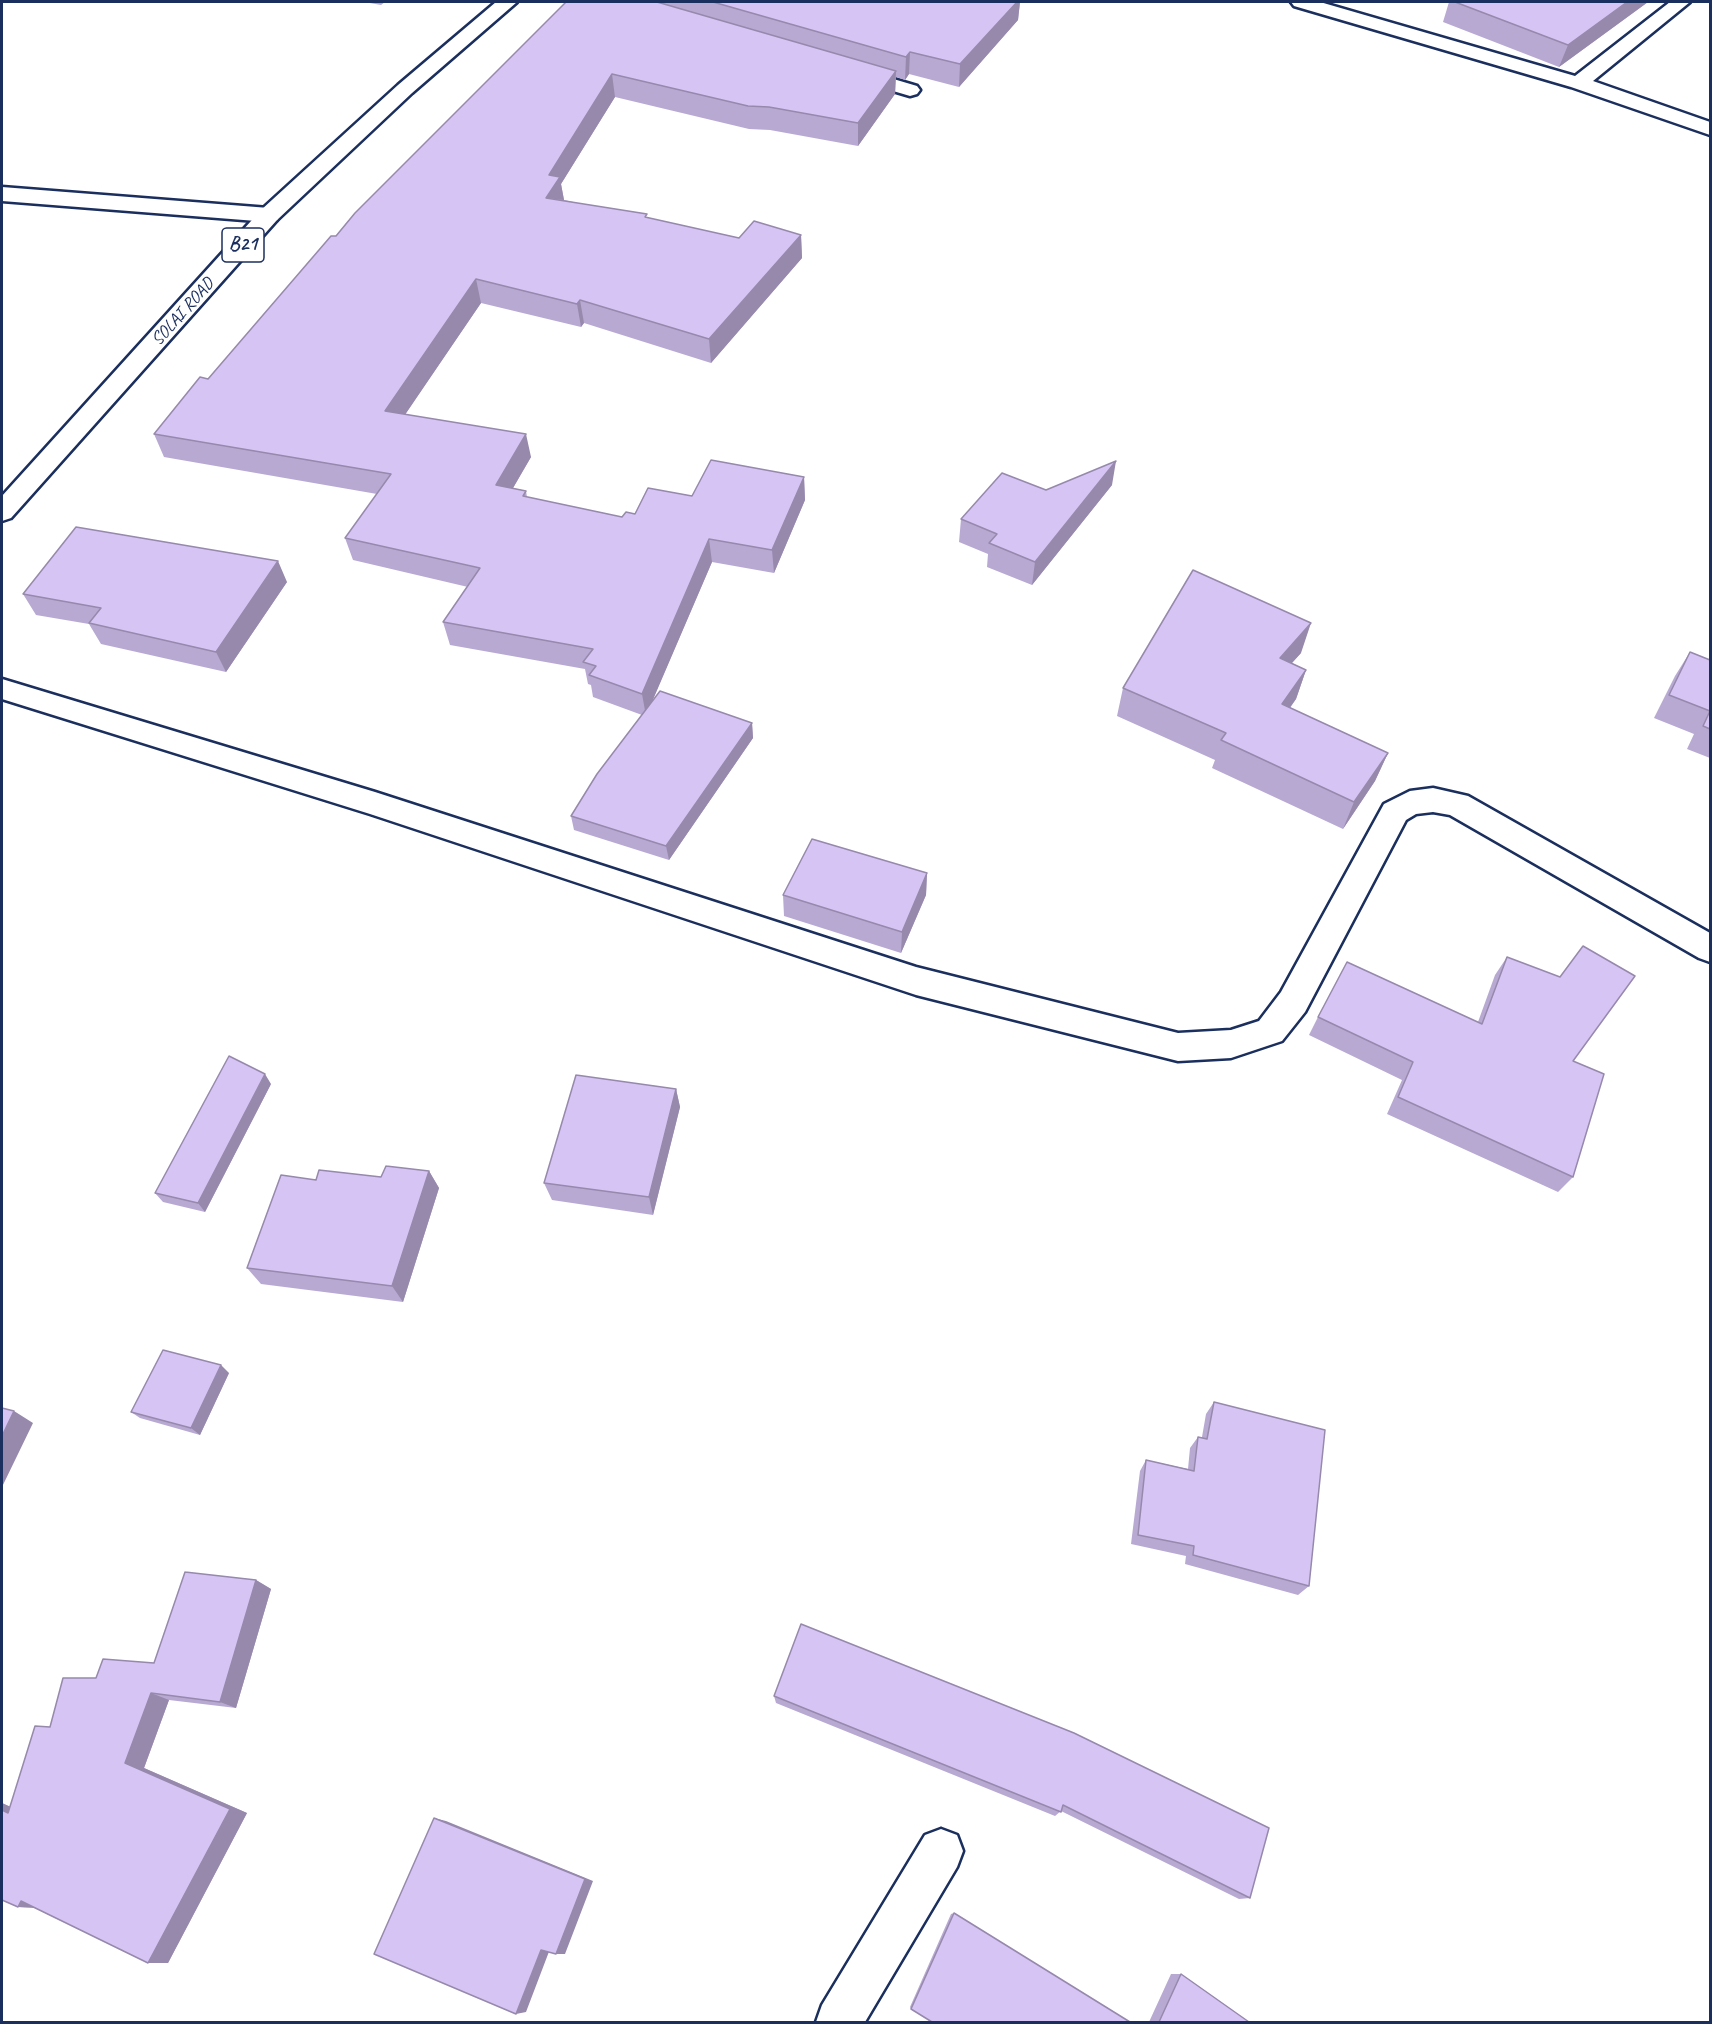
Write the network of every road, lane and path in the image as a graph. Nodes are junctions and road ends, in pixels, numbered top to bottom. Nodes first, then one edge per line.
1 (507, 2) edge
2 (1301, 2) edge
3 (1681, 2) edge
4 (830, 66) edge
5 (1578, 83) junction
6 (910, 90) dead end
7 (1710, 129) edge
8 (2, 194) edge
9 (270, 215) junction
10 (2, 512) edge
11 (2, 689) edge
12 (1710, 949) edge
13 (941, 1851) dead end
14 (839, 2022) edge

1 - 9 main road, SOLAI ROAD / B21
2 - 5 main road
3 - 5 main road
4 - 6 main road
5 - 7 main road
8 - 9 main road
9 - 10 main road, SOLAI ROAD / B21
11 - 12 main road
13 - 14 main road

